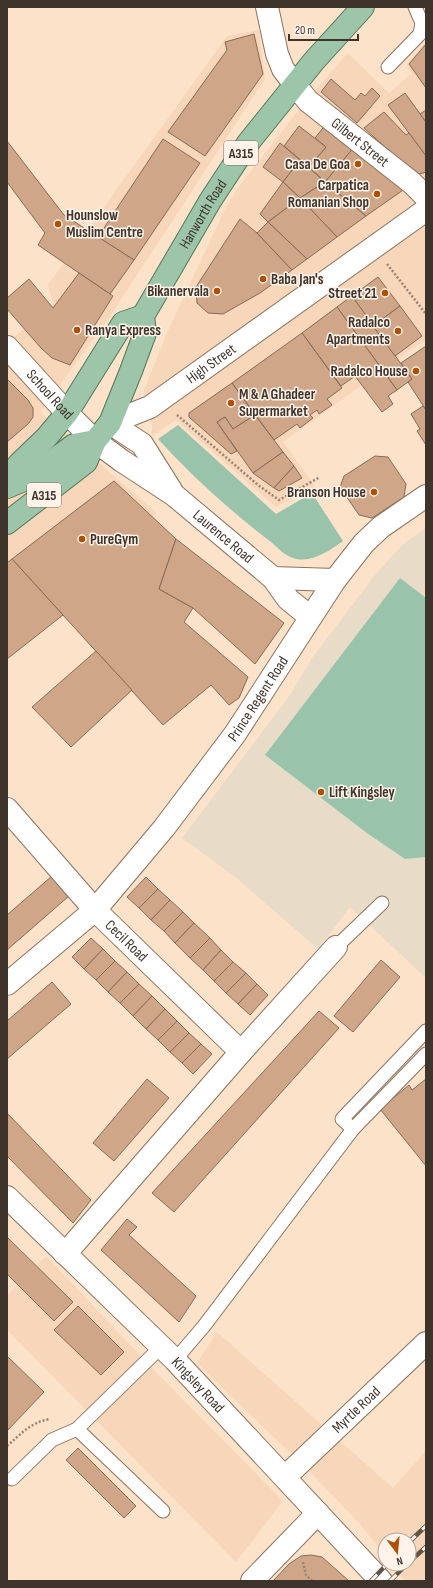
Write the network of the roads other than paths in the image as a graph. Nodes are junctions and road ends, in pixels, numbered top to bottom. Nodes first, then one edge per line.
1 (267, 7) edge
2 (363, 7) edge
3 (415, 7) edge
4 (388, 67) dead end
5 (295, 85) junction
6 (426, 197) edge
7 (426, 210) edge
8 (143, 316) junction
9 (7, 347) edge
10 (66, 414) junction
11 (110, 423) junction
12 (95, 441) junction
13 (7, 478) edge
14 (7, 487) edge
15 (174, 494) junction
16 (426, 496) edge
17 (7, 523) edge
18 (273, 578) junction
19 (334, 580) junction
20 (310, 617) junction
21 (7, 809) edge
22 (382, 903) dead end
23 (95, 910) junction
24 (336, 948) joint
25 (7, 984) edge
26 (426, 1031) edge
27 (241, 1052) junction
28 (426, 1054) edge
29 (353, 1129) junction
30 (7, 1197) edge
31 (65, 1254) junction
32 (426, 1342) edge
33 (168, 1353) junction
34 (77, 1429) junction
35 (286, 1477) junction
36 (12, 1479) dead end
37 (163, 1511) dead end
38 (318, 1513) junction
39 (252, 1581) edge
40 (381, 1581) edge

1 - 5 street, Gilbert Street
2 - 5 main road, Hanworth Road / A315
3 - 4 lane
5 - 6 street, Gilbert Street
5 - 8 main road, Hanworth Road / A315
7 - 11 street, High Street
8 - 10 main road, A315
8 - 11 main road, A315
9 - 10 street, School Road
10 - 12 street, School Road
10 - 13 main road, A315
11 - 12 main road, High Street / A315
11 - 15 street, Laurence Road
12 - 14 main road
12 - 15 street, Laurence Road
12 - 17 main road, High Street / A315
15 - 18 street, Laurence Road
16 - 19 street, Prince Regent Road
18 - 19 street
18 - 20 street, Laurence Road
19 - 20 street, Prince Regent Road
20 - 23 street, Prince Regent Road
21 - 23 street
22 - 24 lane
23 - 25 street, Cecil Road
23 - 27 street, Cecil Road
24 - 27 street
26 - 29 lane
27 - 31 street
28 - 29 lane
29 - 33 lane
30 - 31 street, Kingsley Road
31 - 33 street, Kingsley Road
32 - 35 street, Myrtle Road
33 - 34 lane
33 - 35 street, Kingsley Road
34 - 36 lane
34 - 37 lane
35 - 38 street, Kingsley Road
38 - 39 street
38 - 40 street, Kingsley Road

